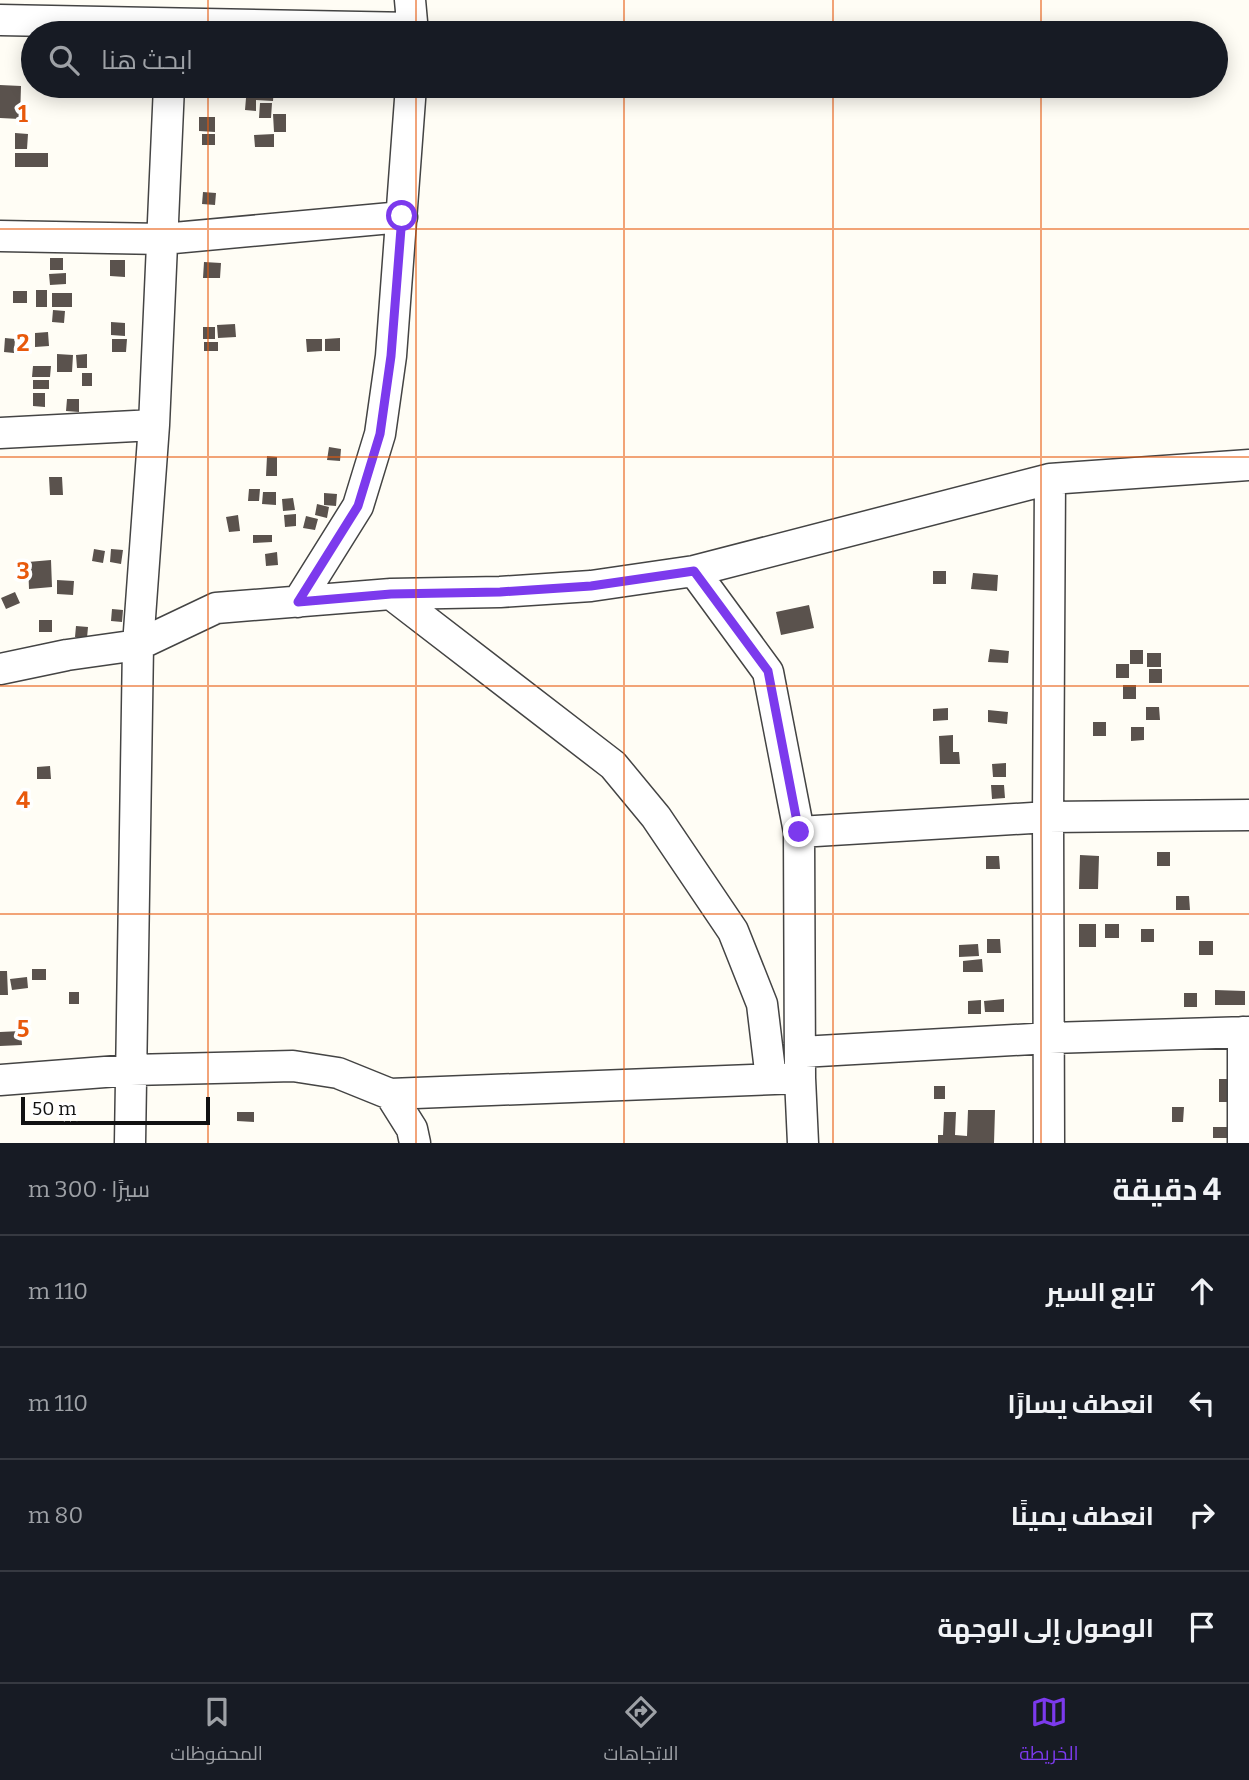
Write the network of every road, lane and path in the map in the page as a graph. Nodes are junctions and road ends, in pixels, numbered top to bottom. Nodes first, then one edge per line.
1 (172, 18) edge
2 (0, 20) edge
3 (412, 20) edge
4 (169, 98) edge
5 (410, 98) edge
6 (402, 216) junction
7 (0, 236) edge
8 (163, 239) junction
9 (154, 425) junction
10 (0, 433) edge
11 (1249, 465) edge
12 (1050, 479) junction
13 (694, 571) junction
14 (391, 594) junction
15 (298, 602) junction
16 (138, 645) junction
17 (0, 669) edge
18 (1249, 816) edge
19 (1048, 817) junction
20 (799, 832) junction
21 (1246, 1032) edge
22 (1050, 1038) junction
23 (801, 1065) junction
24 (131, 1070) junction
25 (771, 1079) junction
26 (0, 1080) edge
27 (390, 1094) junction
28 (130, 1143) edge
29 (415, 1143) edge
30 (803, 1143) edge
31 (1049, 1143) edge
32 (1243, 1143) edge

1 - 2 street
1 - 3 street
4 - 8 street
5 - 6 street
6 - 8 street
6 - 15 street
7 - 8 street
8 - 9 street
9 - 10 street
9 - 16 street
11 - 12 street
12 - 13 street
12 - 19 street
13 - 14 street
13 - 20 street
14 - 15 street
14 - 25 street
15 - 16 street
16 - 17 street
16 - 24 street
18 - 19 street
19 - 20 street
19 - 22 street
20 - 23 street
21 - 22 street
21 - 32 street
22 - 23 street
22 - 31 street
23 - 25 street
23 - 30 street
24 - 26 street
24 - 27 street
24 - 28 street
25 - 27 street
27 - 29 street

